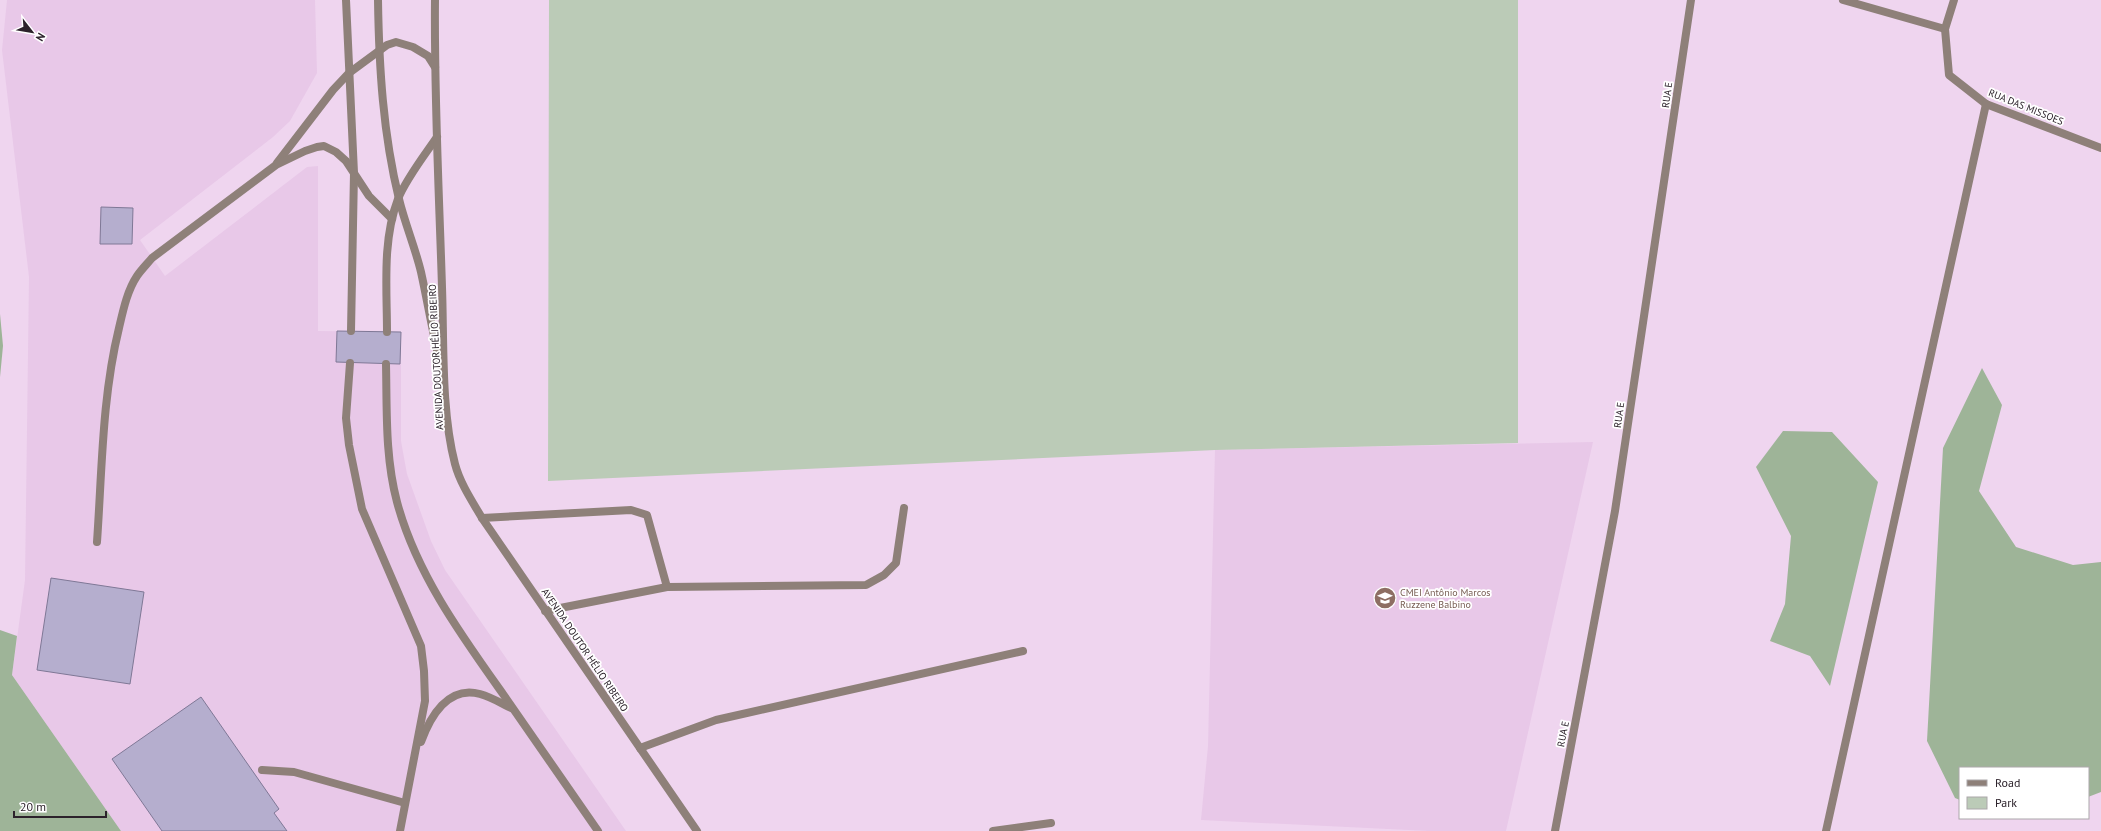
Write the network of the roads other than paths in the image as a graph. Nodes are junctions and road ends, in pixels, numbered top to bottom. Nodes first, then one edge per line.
1 (346, 0) edge
2 (378, 0) edge
3 (435, 0) edge
4 (1690, 0) edge
5 (1843, 0) edge
6 (1954, 0) edge
7 (1945, 29) junction
8 (379, 50) junction
9 (435, 67) junction
10 (349, 73) junction
11 (1986, 104) junction
12 (437, 137) junction
13 (2101, 148) edge
14 (276, 165) junction
15 (354, 173) junction
16 (398, 198) junction
17 (392, 219) junction
18 (351, 331) dead end
19 (387, 332) dead end
20 (350, 363) dead end
21 (386, 364) dead end
22 (445, 383) junction
23 (904, 508) dead end
24 (482, 518) junction
25 (97, 542) dead end
26 (667, 587) junction
27 (545, 610) junction
28 (1023, 651) dead end
29 (513, 710) junction
30 (640, 748) junction
31 (412, 764) junction
32 (262, 770) dead end
33 (405, 803) junction
34 (1051, 823) dead end
35 (400, 831) edge
36 (598, 831) edge
37 (697, 831) edge
38 (993, 831) edge
39 (1555, 831) edge
40 (1826, 831) edge

1 - 10 street
2 - 8 street
3 - 9 street, AVENIDA DOUTOR HÉLIO RIBEIRO
4 - 39 street, RUA E
5 - 7 street
6 - 7 street
7 - 11 street, RUA DAS MISSOES
8 - 9 street
8 - 10 street
8 - 16 street
9 - 12 street, AVENIDA DOUTOR HÉLIO RIBEIRO
10 - 14 street
10 - 15 street
11 - 13 street, RUA DAS MISSOES
11 - 40 street
12 - 16 street
12 - 22 street, AVENIDA DOUTOR HÉLIO RIBEIRO
14 - 15 street
14 - 25 street
15 - 17 street
15 - 18 street
16 - 17 street
16 - 22 street
17 - 19 street
20 - 31 street
21 - 29 street
22 - 24 street, AVENIDA DOUTOR HÉLIO RIBEIRO
23 - 26 street
24 - 26 street
24 - 27 street, AVENIDA DOUTOR HÉLIO RIBEIRO
26 - 27 street
27 - 30 street, AVENIDA DOUTOR HÉLIO RIBEIRO
28 - 30 street
29 - 31 street
29 - 36 street
30 - 37 street, AVENIDA DOUTOR HÉLIO RIBEIRO
31 - 33 street
32 - 33 street
33 - 35 street
34 - 38 street

